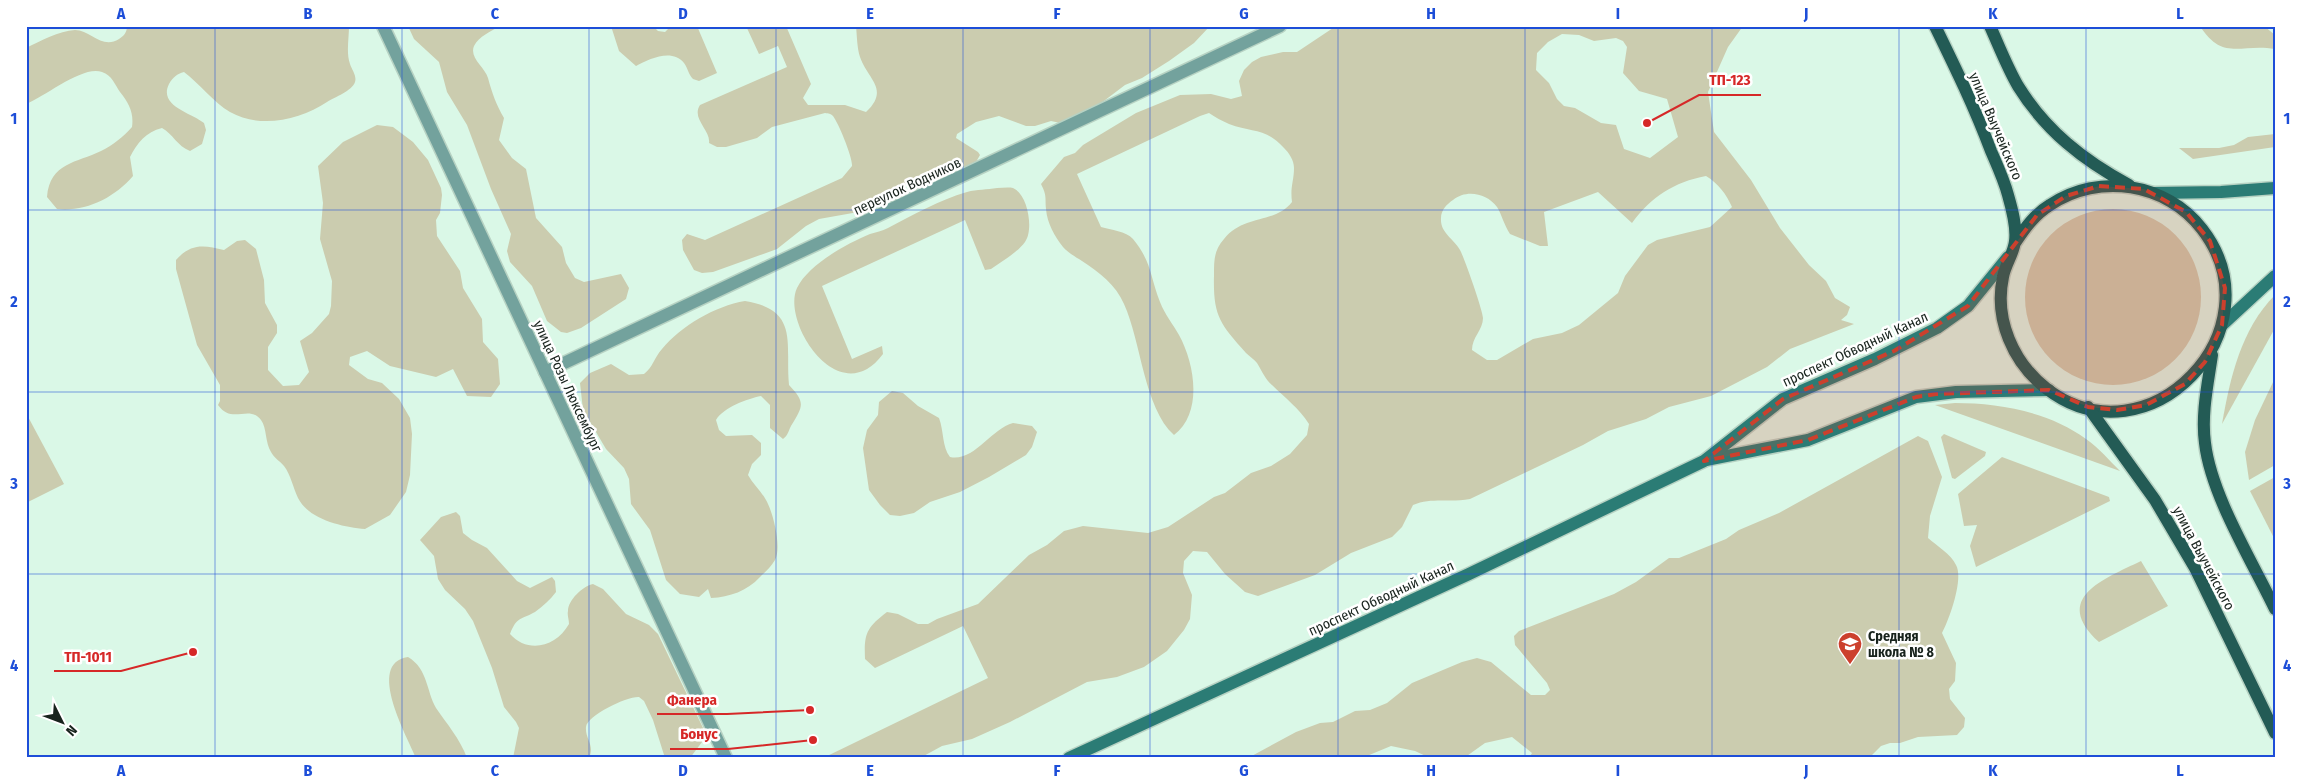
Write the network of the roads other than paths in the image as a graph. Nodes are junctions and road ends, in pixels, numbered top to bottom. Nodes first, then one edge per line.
1 (383, 26) edge
2 (1280, 26) edge
3 (1935, 26) edge
4 (1990, 26) edge
5 (2134, 187) junction
6 (2275, 188) edge
7 (2154, 193) junction
8 (2015, 242) junction
9 (2009, 256) junction
10 (2275, 276) edge
11 (2222, 325) junction
12 (2213, 350) junction
13 (545, 372) junction
14 (2049, 390) junction
15 (2088, 407) junction
16 (1704, 461) junction
17 (2275, 609) edge
18 (2275, 733) edge
19 (726, 758) edge
20 (1069, 758) edge

1 - 13 street, улица Розы Люксембург
2 - 13 street, переулок Водников
3 - 8 main road, улица Выучейского
4 - 5 main road
5 - 7 main road
5 - 8 main road
6 - 7 main road
7 - 11 main road
8 - 9 main road
9 - 14 main road
9 - 16 main road, проспект Обводный Канал
10 - 11 main road
11 - 12 main road
12 - 15 main road
12 - 17 main road
13 - 19 street, улица Розы Люксембург
14 - 15 main road
14 - 16 main road, проспект Обводный Канал
15 - 18 main road, улица Выучейского
16 - 20 main road, проспект Обводный Канал

